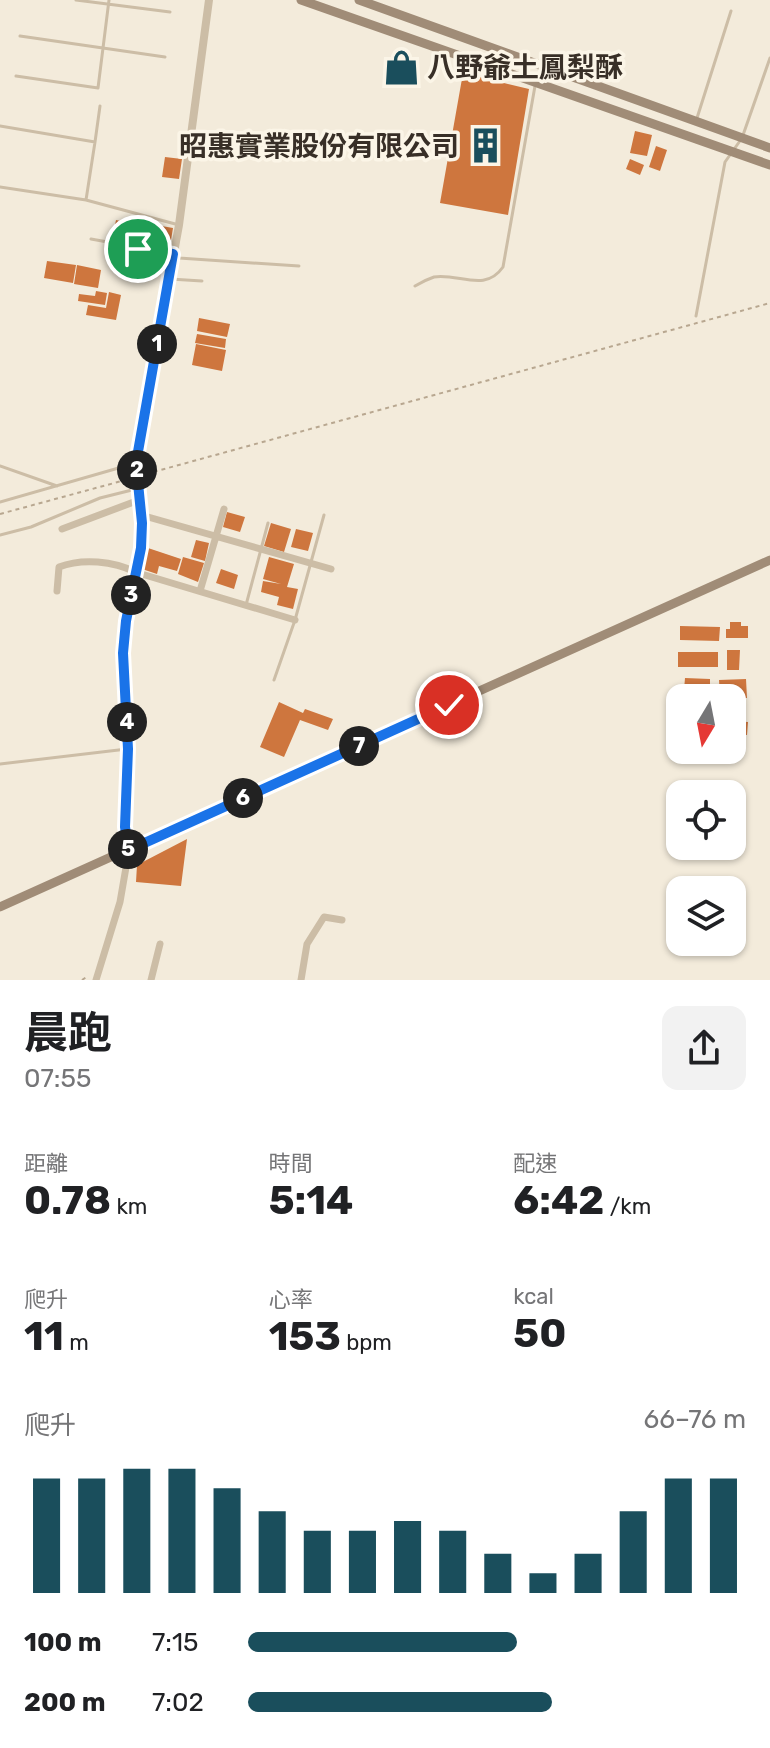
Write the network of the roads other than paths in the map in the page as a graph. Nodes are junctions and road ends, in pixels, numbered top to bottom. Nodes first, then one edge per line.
1 (76, 0) edge
2 (209, 0) edge
3 (301, 0) edge
4 (359, 0) edge
5 (109, 2) edge
6 (731, 11) dead end
7 (170, 12) dead end
8 (20, 36) dead end
9 (103, 48) junction
10 (165, 57) dead end
11 (770, 58) edge
12 (16, 76) dead end
13 (536, 82) junction
14 (100, 106) dead end
15 (695, 122) junction
16 (0, 126) edge
17 (742, 138) junction
18 (95, 142) junction
19 (770, 148) edge
20 (732, 152) junction
21 (770, 165) edge
22 (0, 187) edge
23 (86, 200) junction
24 (179, 225) junction
25 (91, 239) dead end
26 (173, 254) junction
27 (299, 266) dead end
28 (169, 279) junction
29 (202, 281) dead end
30 (415, 286) dead end
31 (696, 316) dead end
32 (136, 463) junction
33 (0, 466) edge
34 (57, 486) junction
35 (139, 488) junction
36 (139, 500) junction
37 (0, 502) edge
38 (224, 509) dead end
39 (141, 515) junction
40 (324, 515) dead end
41 (268, 523) dead end
42 (62, 529) dead end
43 (0, 535) edge
44 (215, 536) junction
45 (261, 549) junction
46 (770, 560) edge
47 (311, 563) junction
48 (331, 569) dead end
49 (135, 572) junction
50 (57, 591) dead end
51 (200, 591) junction
52 (246, 605) junction
53 (295, 620) junction
54 (274, 680) dead end
55 (128, 749) junction
56 (0, 764) edge
57 (129, 850) junction
58 (0, 907) edge
59 (342, 920) dead end
60 (160, 944) dead end
61 (96, 980) edge
62 (151, 980) edge
63 (301, 980) edge

1 - 5 lane
2 - 24 street
3 - 13 main road
4 - 15 main road
5 - 7 lane
5 - 9 lane
6 - 15 lane
8 - 9 lane
9 - 10 lane
9 - 12 lane
11 - 17 lane
13 - 20 main road
13 - 30 lane
14 - 18 lane
15 - 17 main road
16 - 18 lane
17 - 19 main road
17 - 20 lane
18 - 23 lane
20 - 21 main road
20 - 31 lane
22 - 23 lane
23 - 24 lane
24 - 26 street
25 - 26 lane
26 - 27 lane
26 - 28 street
28 - 29 lane
28 - 32 street
32 - 34 lane
32 - 35 street
33 - 34 lane
34 - 37 lane
35 - 36 street
35 - 43 lane
36 - 39 street
36 - 42 street
38 - 44 street
39 - 44 street
39 - 49 street
40 - 47 lane
41 - 45 lane
44 - 45 street
44 - 51 street
45 - 47 street
45 - 52 lane
46 - 57 main road
47 - 48 street
47 - 53 lane
49 - 50 street
49 - 51 street
49 - 55 street
51 - 52 street
52 - 53 street
53 - 54 lane
55 - 56 lane
55 - 57 street
57 - 58 main road
57 - 61 street
59 - 63 street
60 - 62 street

